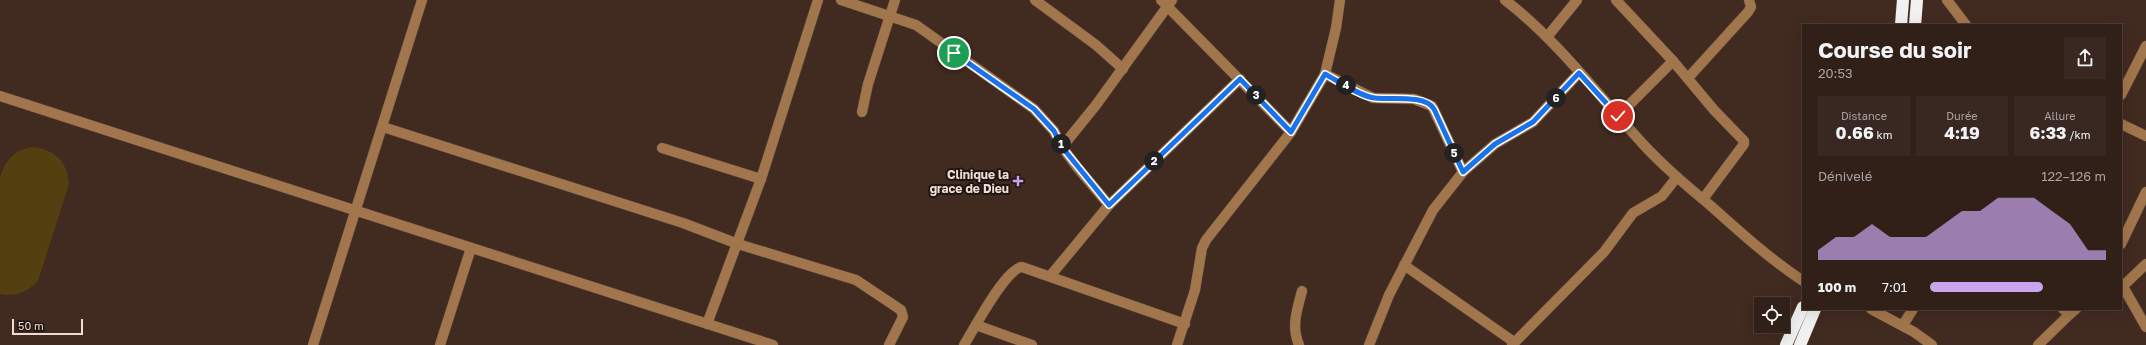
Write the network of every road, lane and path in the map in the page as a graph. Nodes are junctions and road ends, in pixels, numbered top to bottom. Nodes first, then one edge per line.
1 (422, 0) edge
2 (818, 0) edge
3 (841, 0) edge
4 (895, 0) edge
5 (1035, 0) edge
6 (1340, 0) edge
7 (1505, 0) edge
8 (1577, 0) edge
9 (1616, 0) edge
10 (1749, 0) edge
11 (1903, 0) edge
12 (1916, 0) edge
13 (1947, 0) edge
14 (1167, 2) edge
15 (890, 16) junction
16 (1901, 24) edge
17 (1915, 24) edge
18 (1965, 24) edge
19 (1547, 37) junction
20 (2146, 46) edge
21 (1673, 61) junction
22 (1123, 69) junction
23 (1579, 73) junction
24 (1325, 74) junction
25 (1688, 78) junction
26 (1240, 79) junction
27 (2122, 93) edge
28 (0, 96) edge
29 (862, 112) dead end
30 (1618, 116) junction
31 (2122, 124) edge
32 (383, 126) junction
33 (1291, 132) junction
34 (2146, 136) edge
35 (1062, 147) junction
36 (662, 148) dead end
37 (1463, 172) junction
38 (1676, 177) junction
39 (761, 179) junction
40 (2146, 192) edge
41 (1703, 199) junction
42 (1109, 205) junction
43 (356, 211) junction
44 (2122, 242) edge
45 (738, 244) junction
46 (471, 248) junction
47 (2146, 264) edge
48 (1404, 265) junction
49 (1051, 276) junction
50 (1802, 280) edge
51 (2122, 284) edge
52 (1302, 291) dead end
53 (1802, 309) edge
54 (1815, 310) edge
55 (1873, 310) edge
56 (1912, 310) edge
57 (2070, 311) edge
58 (707, 324) junction
59 (1185, 324) junction
60 (976, 325) junction
61 (1903, 325) junction
62 (2146, 327) edge
63 (1513, 344) edge
64 (313, 345) edge
65 (440, 345) edge
66 (772, 345) edge
67 (889, 345) edge
68 (964, 345) edge
69 (1032, 345) edge
70 (1177, 345) edge
71 (1299, 345) edge
72 (1369, 345) edge
73 (1786, 345) edge
74 (1800, 345) edge
75 (1932, 345) edge
76 (2038, 345) edge

1 - 32 street
2 - 39 street
3 - 15 street
4 - 15 street
5 - 22 street
6 - 24 street
7 - 19 street
8 - 19 street
9 - 21 street
10 - 25 street
11 - 16 highway
12 - 17 highway
13 - 18 street
14 - 22 street
14 - 26 street
15 - 29 street
15 - 35 street
19 - 23 street
20 - 27 street
21 - 25 street
21 - 30 street
22 - 35 street
23 - 30 street
23 - 37 street
24 - 33 street
24 - 37 street
25 - 41 street
26 - 33 street
26 - 42 street
28 - 43 street
30 - 38 street
31 - 34 street
32 - 43 street
32 - 45 street
33 - 59 street
35 - 42 street
36 - 39 street
37 - 48 street
38 - 41 street
38 - 63 street
39 - 45 street
40 - 44 street
41 - 50 street
42 - 49 street
43 - 46 street
43 - 64 street
45 - 58 street
45 - 67 street
46 - 58 street
46 - 65 street
47 - 51 street
48 - 63 street
48 - 72 street
49 - 59 street
49 - 60 street
51 - 62 street
52 - 71 street
53 - 73 highway
54 - 74 highway
55 - 61 street
56 - 61 street
57 - 76 street
58 - 66 street
59 - 70 street
60 - 68 street
60 - 69 street
61 - 75 street

